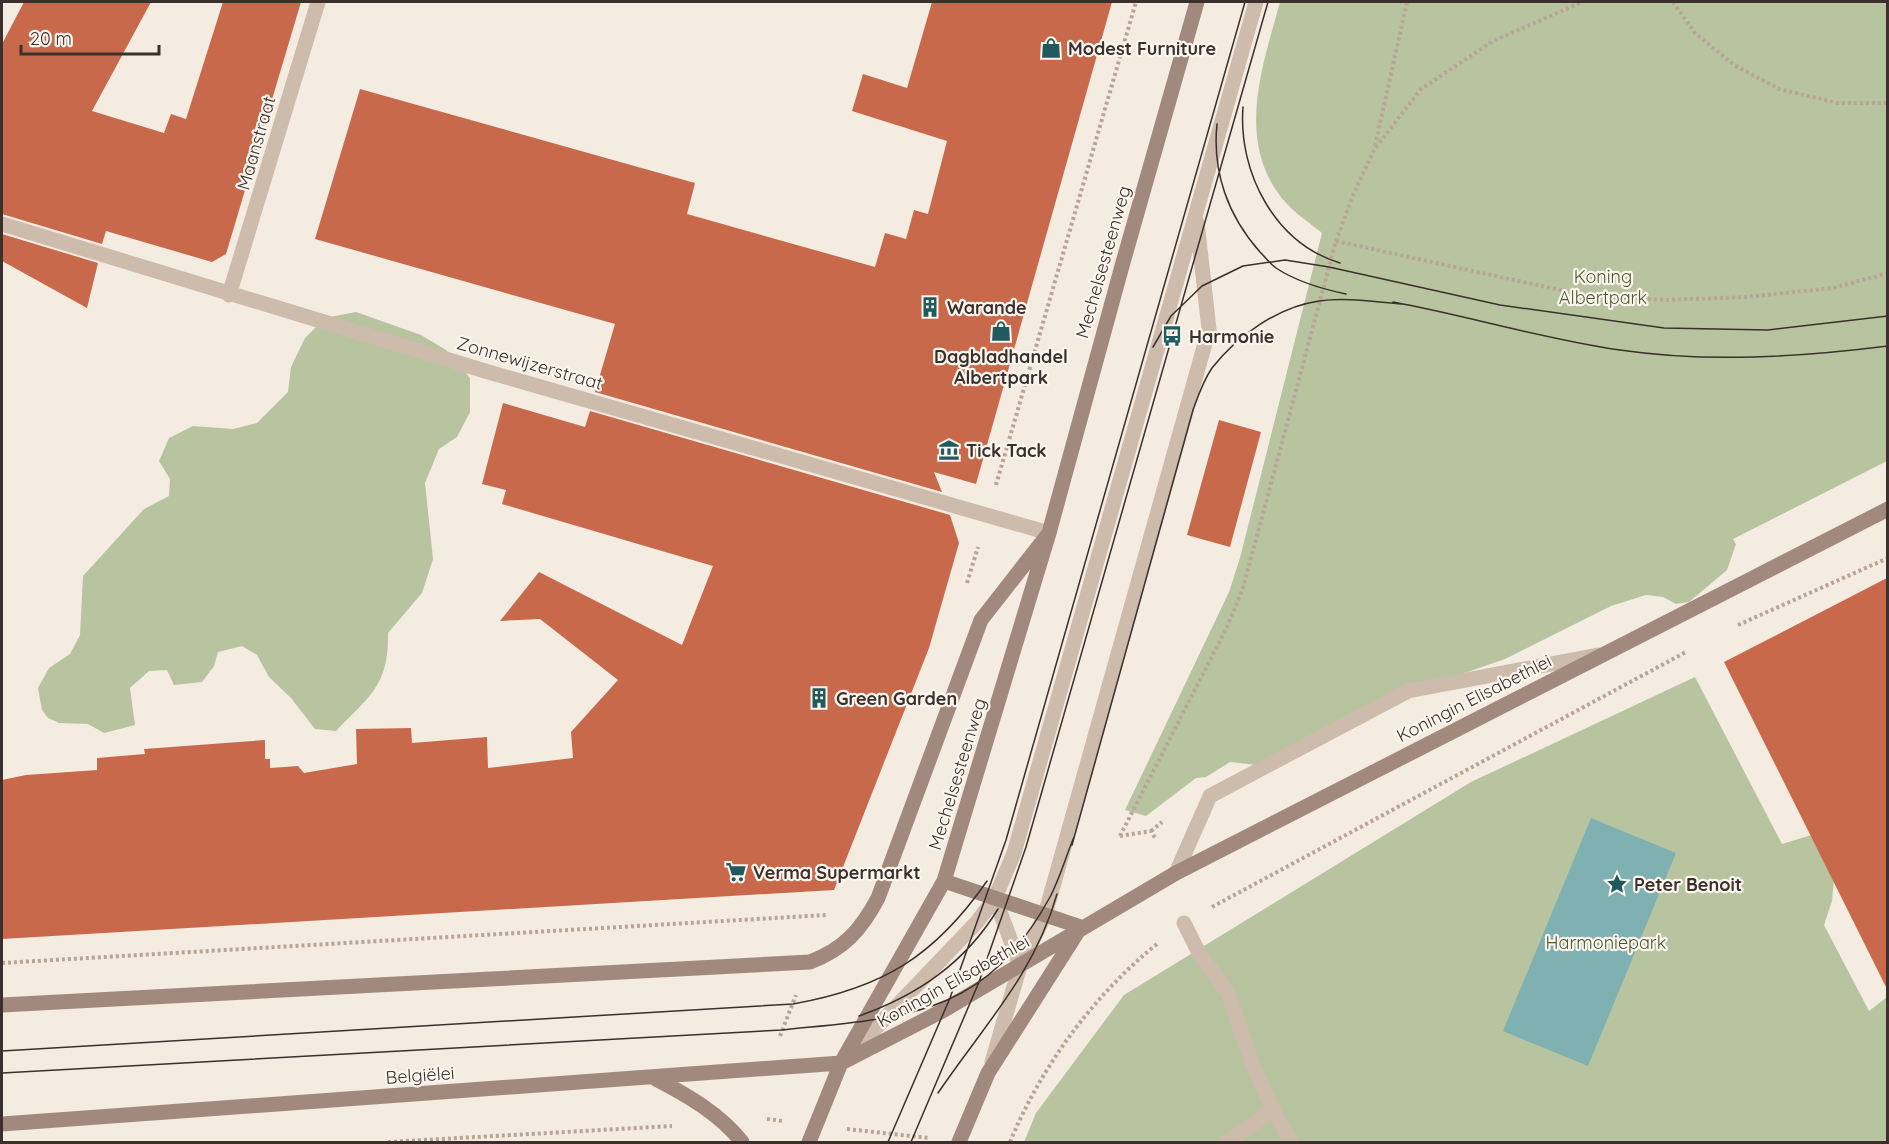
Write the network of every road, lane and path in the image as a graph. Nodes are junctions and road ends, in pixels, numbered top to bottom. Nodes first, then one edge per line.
1 (318, 2) edge
2 (1136, 2) edge
3 (1197, 2) edge
4 (1256, 2) edge
5 (1407, 2) edge
6 (1582, 2) edge
7 (1673, 2) edge
8 (1887, 103) edge
9 (1374, 150) junction
10 (1196, 212) junction
11 (2, 224) edge
12 (1336, 241) junction
13 (1887, 273) edge
14 (229, 295) junction
15 (1887, 509) edge
16 (987, 515) junction
17 (1049, 534) junction
18 (1887, 558) edge
19 (966, 587) dead end
20 (1737, 626) dead end
21 (1694, 647) dead end
22 (1604, 654) junction
23 (1120, 836) dead end
24 (1176, 873) junction
25 (944, 881) junction
26 (995, 898) junction
27 (1046, 915) junction
28 (1184, 923) junction
29 (1081, 927) junction
30 (810, 962) junction
31 (2, 963) edge
32 (1020, 966) junction
33 (2, 1005) edge
34 (842, 1063) junction
35 (767, 1068) junction
36 (988, 1073) junction
37 (656, 1079) junction
38 (1273, 1110) junction
39 (759, 1118) dead end
40 (2, 1124) edge
41 (816, 1125) junction
42 (683, 1127) dead end
43 (959, 1142) edge
44 (388, 1143) edge
45 (742, 1143) edge
46 (809, 1143) edge
47 (1011, 1143) edge
48 (1227, 1143) edge
49 (1291, 1143) edge

1 - 14 street, Maanstraat
2 - 16 path
3 - 17 main road, Mechelsesteenweg
4 - 10 street
5 - 9 path
6 - 9 path
7 - 8 path
9 - 12 path
10 - 26 street
10 - 27 street
11 - 14 street, Zonnewijzerstraat
12 - 13 path
12 - 23 path
14 - 16 street, Zonnewijzerstraat
15 - 22 main road, Koningin Elisabethlei
16 - 17 street, Zonnewijzerstraat
16 - 19 path
17 - 25 main road, Mechelsesteenweg
17 - 30 main road, Mechelsesteenweg
18 - 20 path
21 - 28 path
22 - 24 main road, Koningin Elisabethlei
22 - 24 street
24 - 29 main road, Koningin Elisabethlei
25 - 26 main road, Koningin Elisabethlei
25 - 34 main road, Mechelsesteenweg
26 - 27 main road, Koningin Elisabethlei
26 - 32 street
26 - 34 street
27 - 29 main road, Koningin Elisabethlei
27 - 32 street
28 - 38 street
28 - 47 path
29 - 32 main road, Koningin Elisabethlei
29 - 36 main road
30 - 31 path
30 - 33 main road
30 - 35 path
32 - 34 main road, Koningin Elisabethlei
32 - 36 street
34 - 35 main road, Belgiëlei
34 - 41 main road, Mechelsesteenweg
35 - 37 main road, Belgiëlei
36 - 43 main road
37 - 40 main road, Belgiëlei
37 - 45 main road
38 - 48 street
38 - 49 street
39 - 41 path
41 - 43 path
41 - 46 main road, Mechelsesteenweg
42 - 44 path

